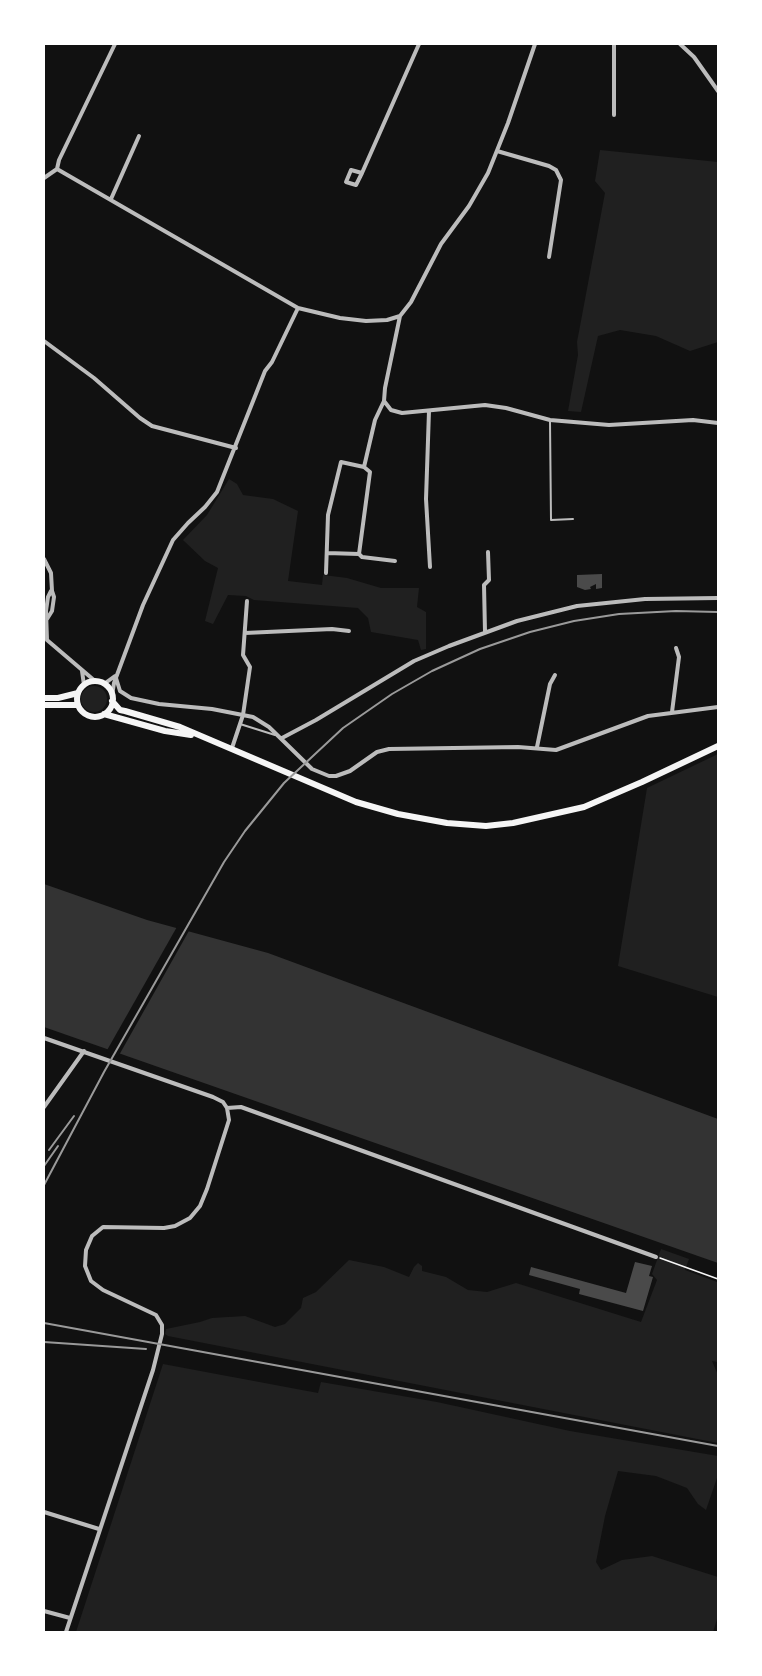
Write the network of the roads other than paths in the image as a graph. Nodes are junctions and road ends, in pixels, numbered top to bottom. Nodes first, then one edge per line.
1 (115, 44) edge
2 (419, 44) edge
3 (535, 44) edge
4 (614, 44) edge
5 (680, 44) edge
6 (718, 91) edge
7 (614, 115) dead end
8 (139, 136) dead end
9 (497, 151) junction
10 (57, 169) junction
11 (362, 173) junction
12 (44, 178) edge
13 (111, 199) junction
14 (549, 257) dead end
15 (297, 308) junction
16 (400, 316) junction
17 (44, 340) edge
18 (384, 401) junction
19 (429, 411) junction
20 (550, 420) junction
21 (718, 423) edge
22 (236, 448) junction
23 (364, 467) junction
24 (573, 519) dead end
25 (488, 552) dead end
26 (327, 553) junction
27 (359, 554) junction
28 (44, 559) edge
29 (395, 561) dead end
30 (430, 567) dead end
31 (326, 573) dead end
32 (718, 598) edge
33 (247, 601) dead end
34 (349, 631) dead end
35 (484, 632) junction
36 (245, 633) junction
37 (45, 640) edge
38 (676, 648) dead end
39 (82, 670) junction
40 (117, 675) junction
41 (555, 675) dead end
42 (95, 681) junction
43 (104, 684) junction
44 (84, 685) junction
45 (78, 693) junction
46 (44, 698) edge
47 (112, 698) junction
48 (44, 705) edge
49 (78, 705) junction
50 (718, 707) edge
51 (672, 712) junction
52 (104, 714) junction
53 (243, 715) junction
54 (240, 724) junction
55 (198, 735) junction
56 (282, 738) junction
57 (718, 746) edge
58 (537, 747) junction
59 (232, 748) junction
60 (44, 1038) edge
61 (84, 1051) junction
62 (44, 1107) edge
63 (227, 1108) junction
64 (656, 1257) road end
65 (44, 1512) edge
66 (99, 1529) junction
67 (44, 1611) edge
68 (70, 1618) junction
69 (66, 1632) edge

1 - 10 street
2 - 11 street
3 - 9 street
4 - 7 street
5 - 6 street
8 - 13 street
9 - 14 street
9 - 16 street
10 - 12 street
10 - 13 street
11 - 11 street
13 - 15 street
15 - 16 street
15 - 22 street
16 - 18 street
17 - 22 street
18 - 19 street
18 - 23 street
19 - 20 street
19 - 30 street
20 - 21 street
20 - 24 lane
22 - 40 street
23 - 26 street
23 - 27 street
25 - 35 street
26 - 27 street
26 - 31 street
27 - 29 street
28 - 37 street
32 - 35 street
33 - 36 street
34 - 36 street
35 - 56 street
36 - 53 street
37 - 39 street
38 - 51 street
39 - 42 street
39 - 44 street
40 - 43 street
40 - 47 street
40 - 53 street
41 - 58 street
42 - 43 main road
42 - 44 main road
43 - 47 main road
44 - 45 main road
45 - 46 main road
45 - 49 main road
47 - 52 main road
47 - 55 main road
48 - 49 main road
49 - 52 main road
50 - 51 street
51 - 58 street
52 - 55 main road
53 - 54 street
53 - 56 street
54 - 56 lane
54 - 59 street
55 - 59 main road
56 - 58 street
57 - 59 main road
60 - 61 street
61 - 62 street
61 - 63 street
63 - 64 street
63 - 66 street
65 - 66 street
66 - 68 street
67 - 68 street
68 - 69 street

